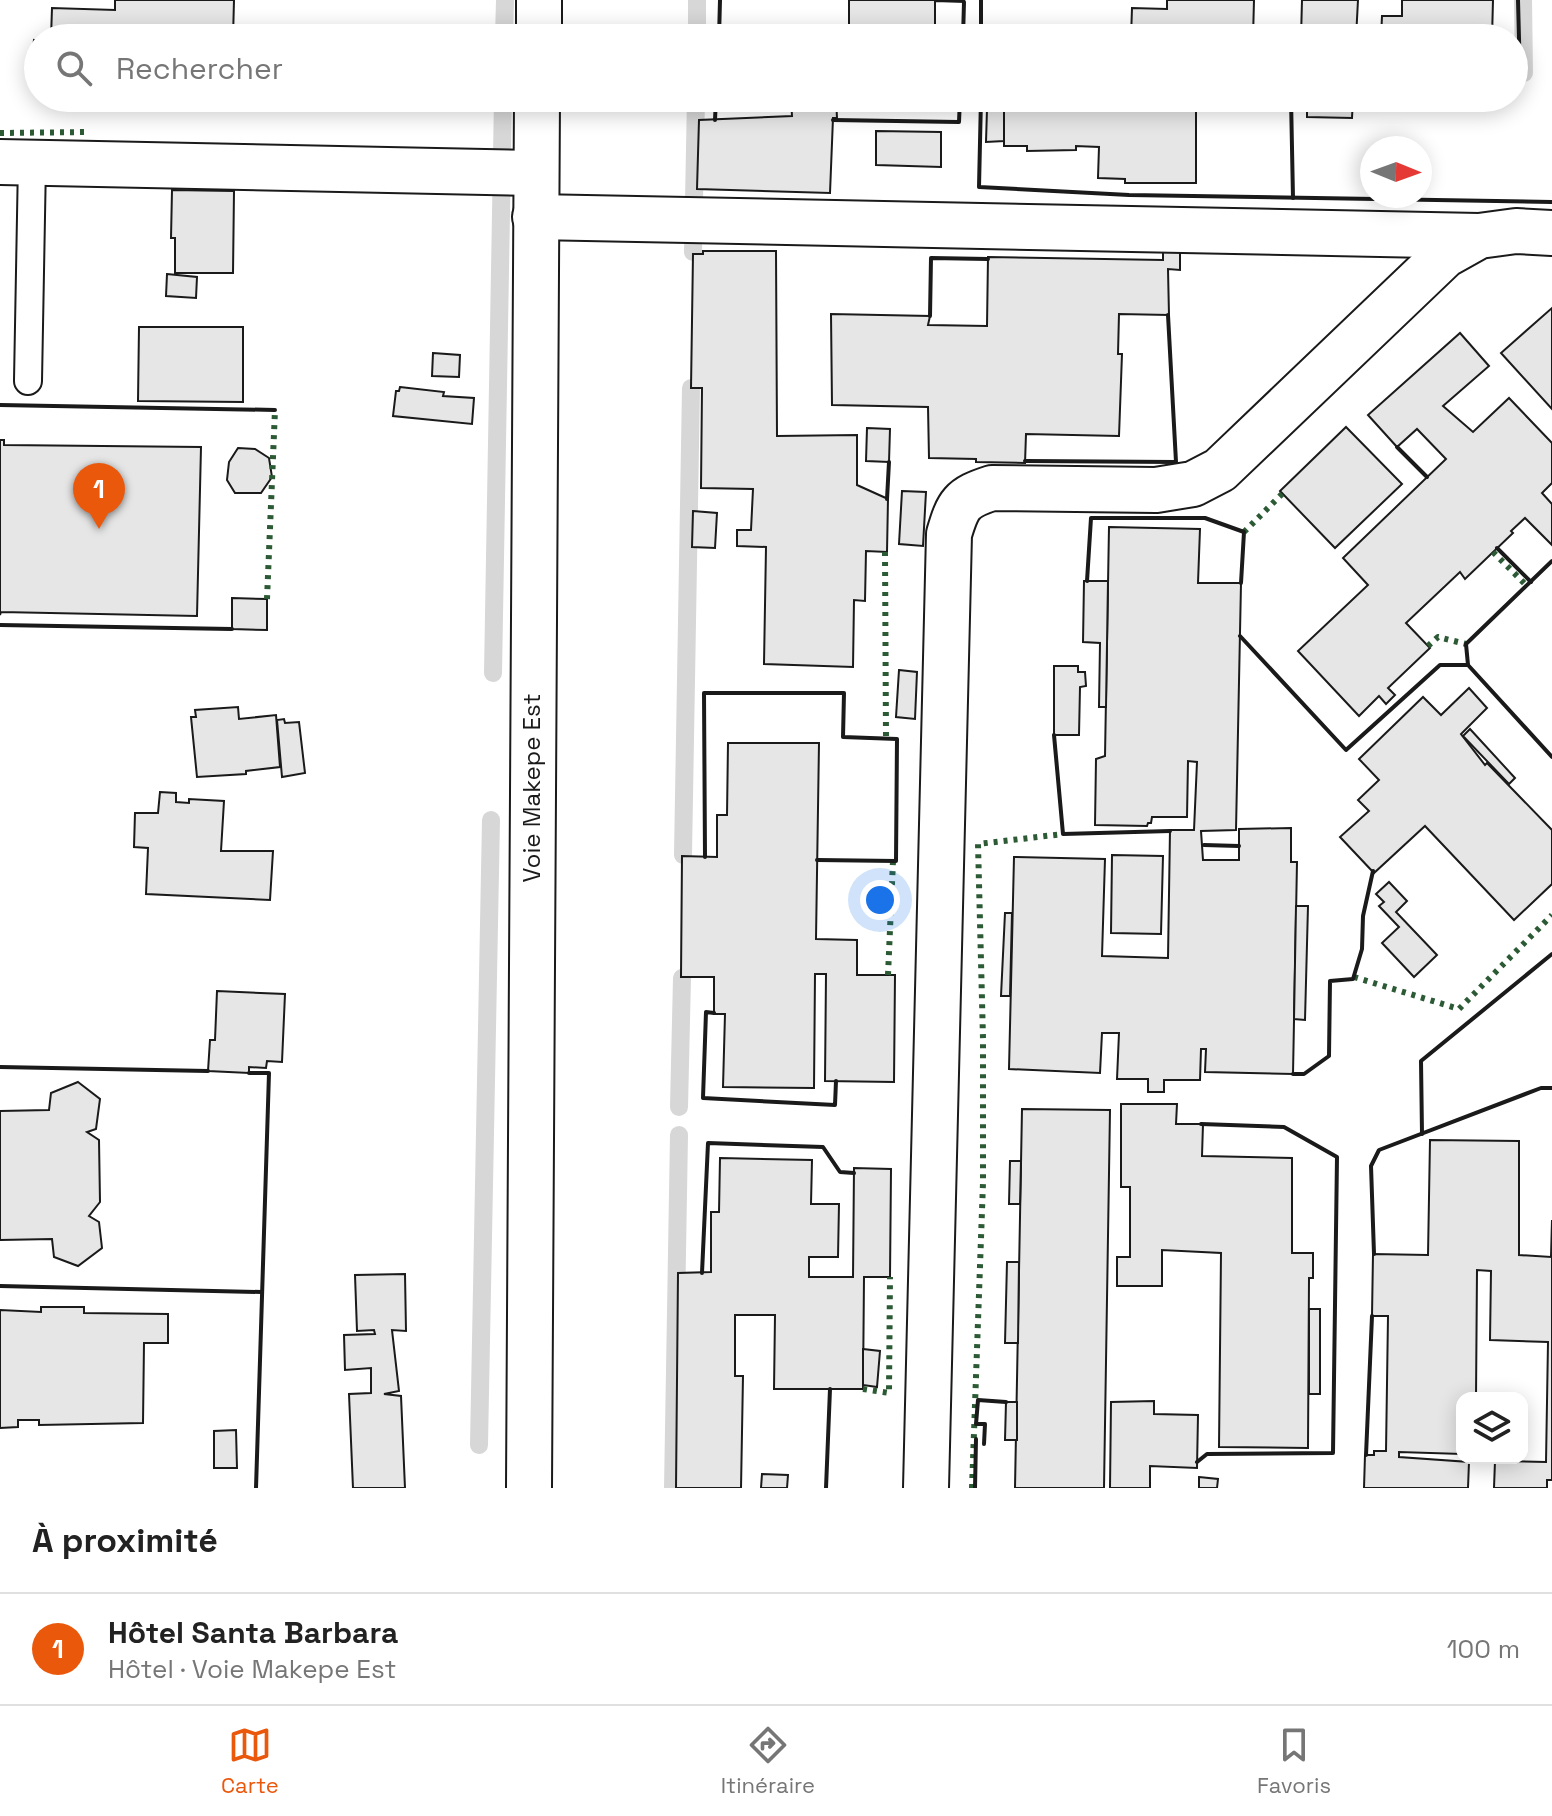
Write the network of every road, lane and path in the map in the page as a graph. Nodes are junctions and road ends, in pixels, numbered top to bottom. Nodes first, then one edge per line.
1 (539, 0) edge
2 (539, 24) edge
3 (537, 112) edge
4 (16, 162) edge
5 (536, 173) junction
6 (535, 217) junction
7 (1552, 233) edge
8 (1479, 236) junction
9 (28, 381) dead end
10 (530, 1485) edge
11 (926, 1488) edge

1 - 2 street
3 - 5 street, Voie Makepe Est
4 - 5 street
4 - 9 lane
5 - 6 street, Voie Makepe Est
6 - 8 street
6 - 10 street, Voie Makepe Est
7 - 8 street
8 - 11 street

